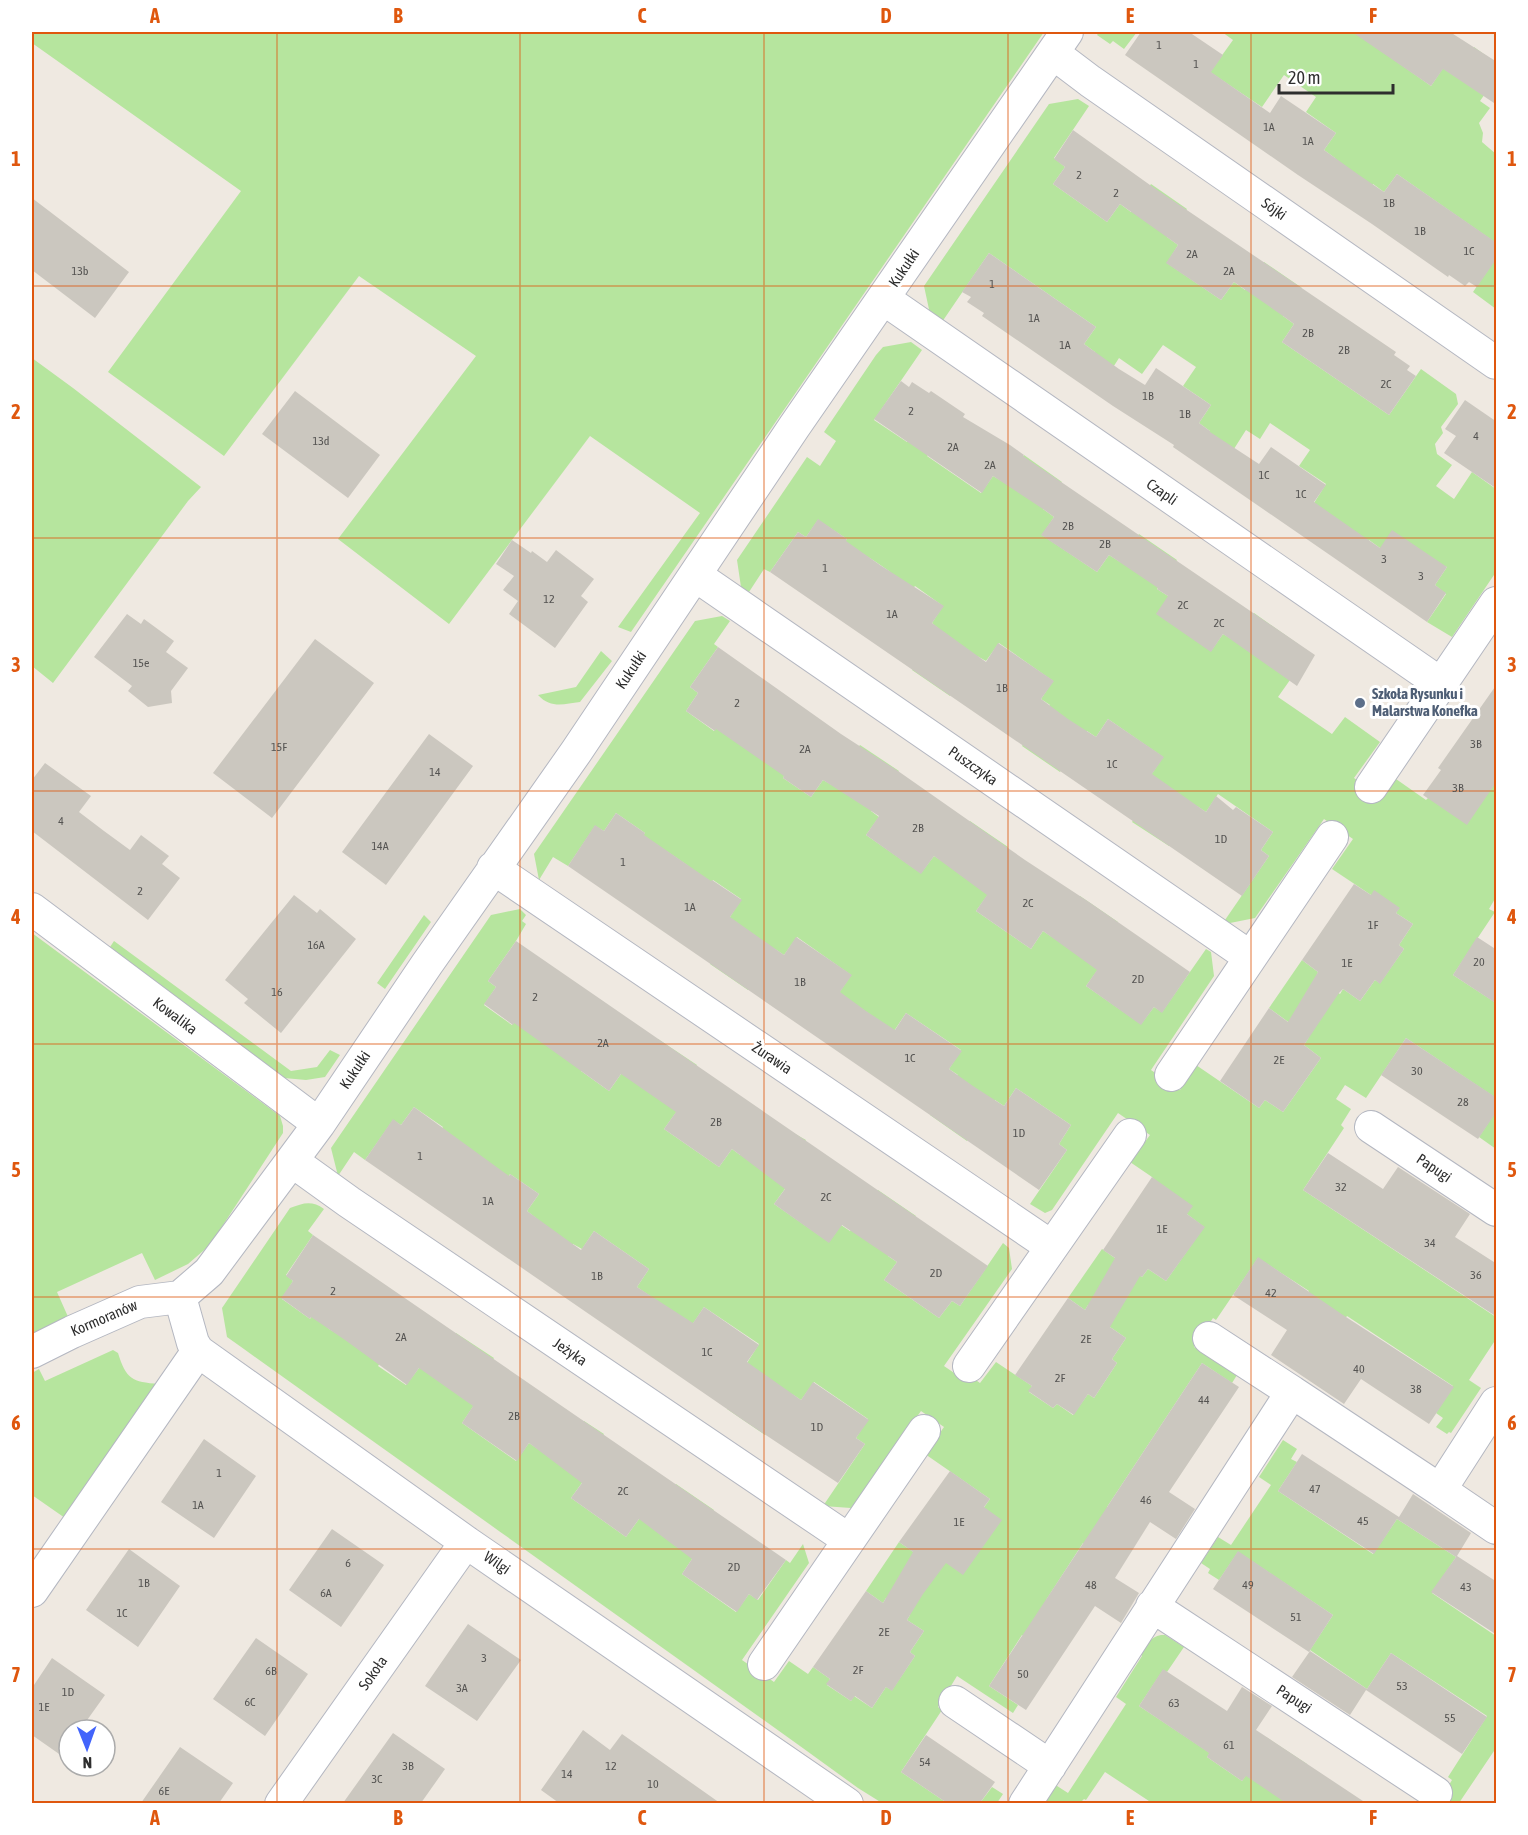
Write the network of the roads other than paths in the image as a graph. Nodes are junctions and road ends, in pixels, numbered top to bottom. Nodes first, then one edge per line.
1 (1060, 42) edge
2 (884, 299) junction
3 (1497, 363) edge
4 (695, 576) junction
5 (1497, 603) edge
6 (1441, 684) junction
7 (1371, 787) dead end
8 (1332, 837) dead end
9 (493, 868) junction
10 (32, 909) edge
11 (1250, 957) junction
12 (1171, 1075) dead end
13 (319, 1124) junction
14 (1371, 1126) dead end
15 (1130, 1135) dead end
16 (292, 1161) junction
17 (1497, 1210) edge
18 (1052, 1247) junction
19 (180, 1297) junction
20 (1209, 1338) dead end
21 (198, 1351) junction
22 (32, 1352) edge
23 (969, 1366) dead end
24 (1292, 1392) junction
25 (1497, 1403) edge
26 (924, 1431) dead end
27 (1440, 1490) junction
28 (1497, 1528) edge
29 (849, 1540) junction
30 (466, 1542) junction
31 (32, 1591) edge
32 (1152, 1606) junction
33 (764, 1664) dead end
34 (955, 1702) dead end
35 (1050, 1766) junction
36 (1436, 1793) dead end
37 (281, 1803) edge
38 (846, 1803) edge
39 (1025, 1803) edge

1 - 2 street, Kukułki
1 - 3 street, Sójki
2 - 4 street, Kukułki
2 - 6 street, Czapli
4 - 9 street, Kukułki
4 - 11 street, Puszczyka
5 - 6 street
6 - 7 street
8 - 11 street
9 - 13 street, Kukułki
9 - 18 street, Żurawia
10 - 13 street, Kowalika
11 - 12 street
13 - 16 street, Kukułki
14 - 17 street, Papugi
15 - 18 street
16 - 19 street, Kukułki
16 - 29 street, Jeżyka
18 - 23 street
19 - 21 street
19 - 22 street, Kormoranów
20 - 24 street
21 - 30 street, Wilgi
21 - 31 street
24 - 27 street
24 - 32 street
25 - 27 street
26 - 29 street
27 - 28 street
29 - 33 street
30 - 37 street, Sokoła
30 - 38 street, Wilgi
32 - 35 street
32 - 36 street, Papugi
34 - 35 street
35 - 39 street

